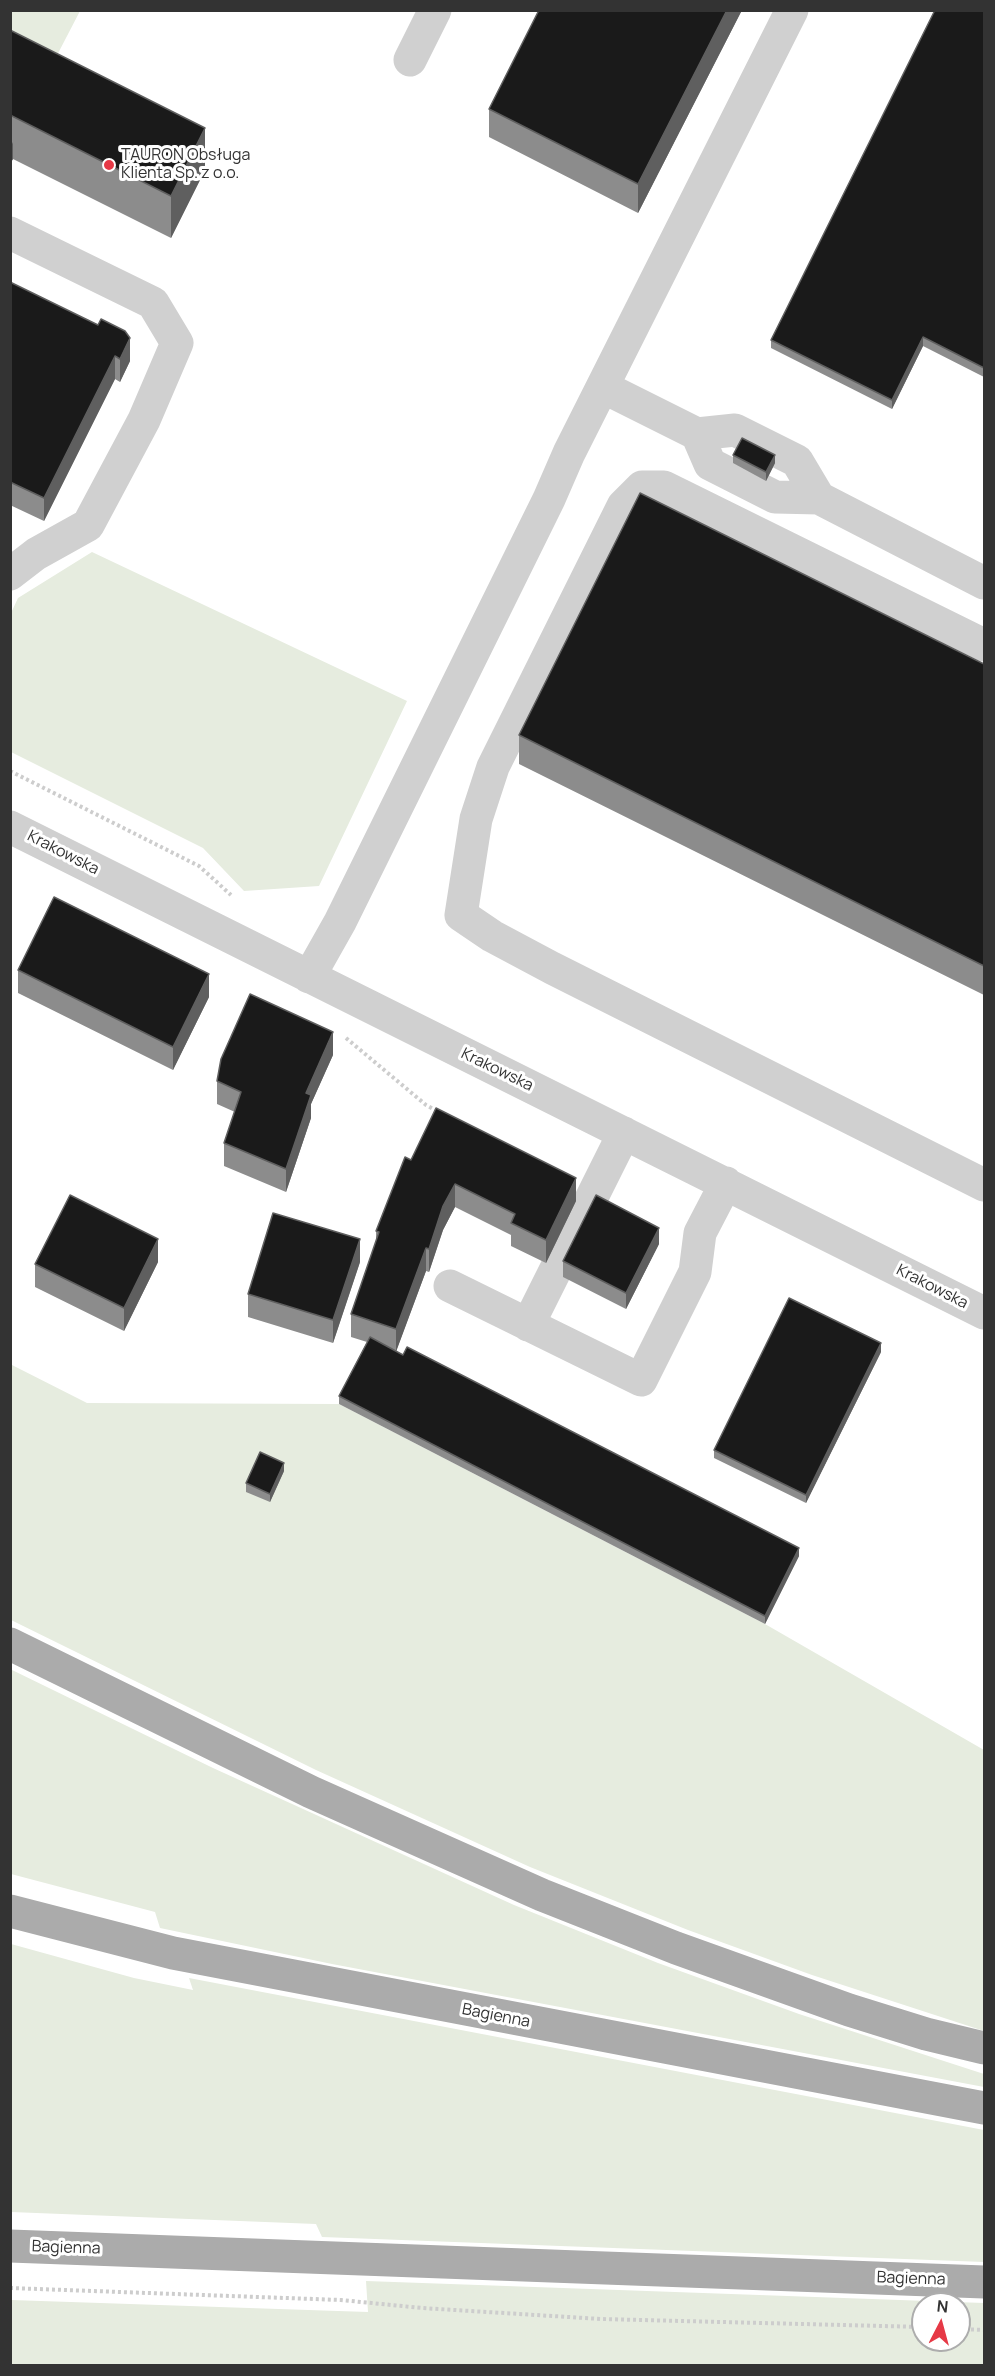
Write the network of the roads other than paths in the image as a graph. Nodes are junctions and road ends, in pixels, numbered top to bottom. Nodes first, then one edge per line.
1 (435, 10) edge
2 (792, 10) edge
3 (410, 60) dead end
4 (10, 233) edge
5 (603, 387) junction
6 (10, 574) edge
7 (984, 583) edge
8 (984, 645) edge
9 (10, 827) edge
10 (309, 977) junction
11 (624, 1133) junction
12 (726, 1183) junction
13 (984, 1185) edge
14 (450, 1286) dead end
15 (984, 1313) edge
16 (528, 1325) junction
17 (10, 1644) edge
18 (10, 1911) edge
19 (984, 2048) edge
20 (984, 2108) edge
21 (10, 2246) edge
22 (984, 2282) edge

1 - 3 street
2 - 5 street
4 - 6 street
5 - 7 street
5 - 10 street
8 - 13 street
9 - 10 street, Krakowska
10 - 11 street, Krakowska
11 - 12 street, Krakowska
11 - 16 street
12 - 15 street, Krakowska
12 - 16 street
14 - 16 street
17 - 19 main road
18 - 20 main road, Bagienna
21 - 22 main road, Bagienna

